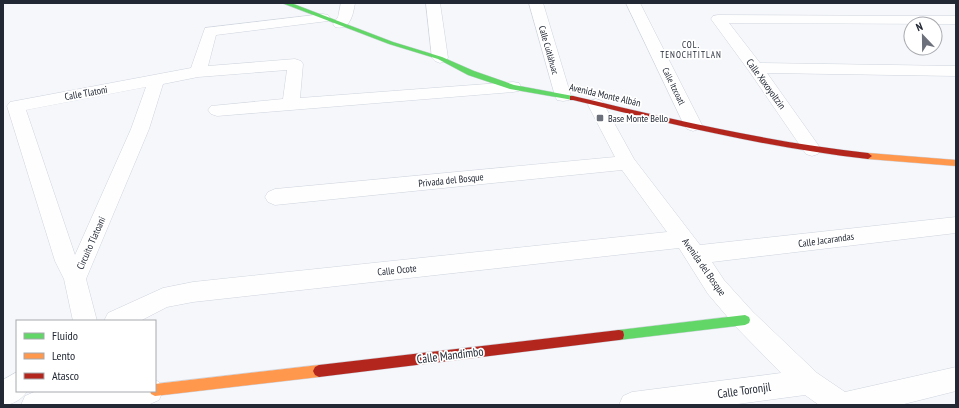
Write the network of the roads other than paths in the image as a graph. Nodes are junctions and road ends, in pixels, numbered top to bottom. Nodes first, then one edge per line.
1 (285, 3) edge
2 (348, 3) edge
3 (433, 3) edge
4 (536, 3) edge
5 (633, 3) edge
6 (323, 18) junction
7 (956, 20) edge
8 (340, 24) junction
9 (440, 58) junction
10 (755, 68) junction
11 (956, 71) edge
12 (198, 72) junction
13 (156, 81) junction
14 (513, 87) junction
15 (563, 96) junction
16 (291, 105) junction
17 (596, 105) junction
18 (16, 106) joint
19 (217, 110) dead end
20 (693, 125) junction
21 (812, 149) junction
22 (627, 163) junction
23 (956, 163) edge
24 (275, 197) dead end
25 (956, 225) edge
26 (690, 247) junction
27 (75, 279) junction
28 (85, 320) edge
29 (118, 320) edge
30 (745, 320) junction
31 (956, 379) edge
32 (808, 382) junction
33 (16, 386) edge
34 (156, 390) edge
35 (142, 392) edge
36 (3, 395) edge
37 (34, 405) edge
38 (632, 405) edge
39 (841, 405) edge
40 (846, 405) edge

1 - 6 street, Avenida Monte Albán
2 - 8 street
3 - 9 street
4 - 15 street, Calle Cuitláhuac
5 - 20 street, Calle Itzcoatl
6 - 8 street, Avenida Monte Albán
6 - 12 street
7 - 10 street, Calle Xoxoyoltzin
8 - 9 street, Avenida Monte Albán
9 - 14 street, Avenida Monte Albán
10 - 11 street
10 - 21 street, Calle Xoxoyoltzin
12 - 13 street, Calle Tlatoni
12 - 16 street, Calle Tlatoni
13 - 18 street, Calle Tlatoni
13 - 27 street, Circuito Tlatoani
14 - 15 street, Avenida Monte Albán
14 - 16 street
15 - 17 street, Avenida Monte Albán
16 - 19 street
17 - 20 street, Avenida Monte Albán
17 - 22 street, Avenida del Bosque
18 - 27 street, Circuito Tlatoani
20 - 21 street, Avenida Monte Albán
21 - 23 street, Avenida Monte Albán
22 - 24 street, Privada del Bosque
22 - 26 street, Avenida del Bosque
25 - 26 street, Calle Jacarandas
26 - 29 street, Calle Ocote
26 - 30 street, Avenida del Bosque
27 - 28 street
30 - 32 street, Avenida del Bosque
30 - 34 street, Calle Mandimbo
31 - 40 street
32 - 38 street, Calle Toronjil
32 - 39 street, Avenida del Bosque
33 - 36 street
35 - 37 street

